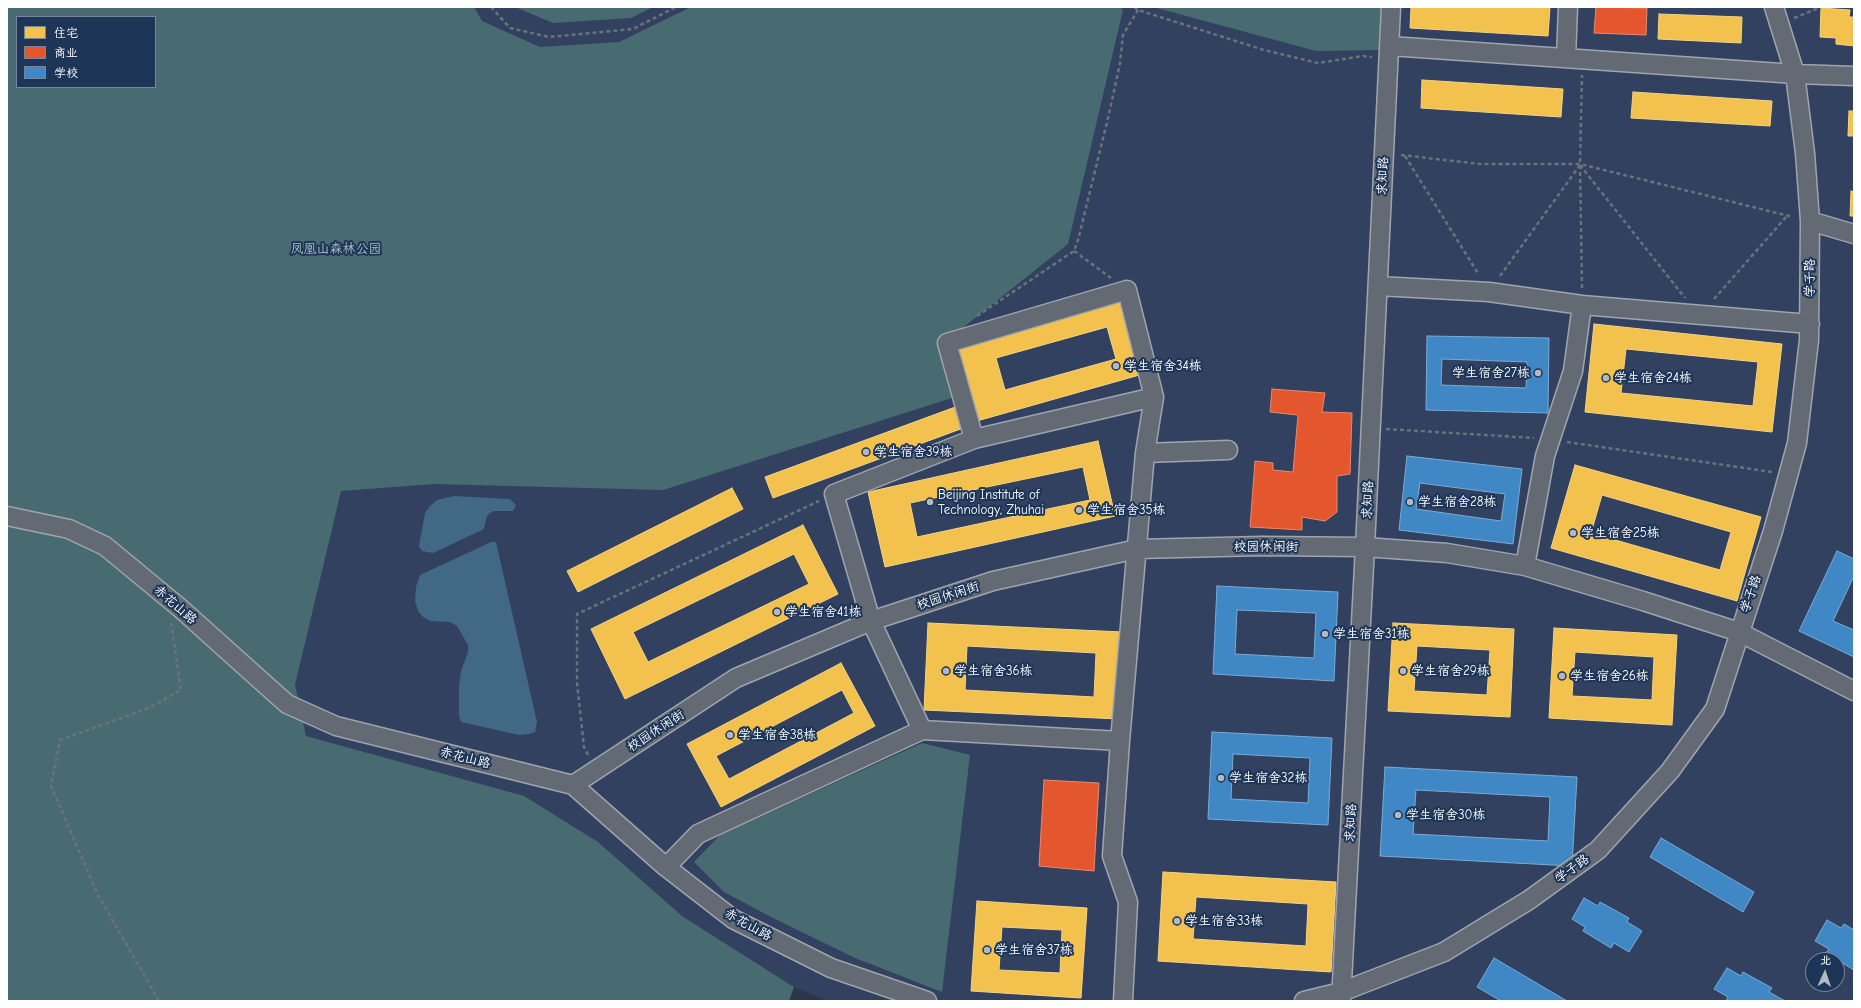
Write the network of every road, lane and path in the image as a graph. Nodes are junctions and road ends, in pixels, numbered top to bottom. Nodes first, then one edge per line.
1 (491, 7) edge
2 (676, 7) edge
3 (1134, 7) edge
4 (1391, 7) edge
5 (1568, 7) edge
6 (1821, 7) edge
7 (1138, 10) junction
8 (1777, 15) edge
9 (1389, 52) junction
10 (1574, 58) junction
11 (1795, 74) junction
12 (1854, 76) edge
13 (1384, 153) junction
14 (1405, 156) junction
15 (1580, 164) junction
16 (1787, 216) junction
17 (1810, 221) junction
18 (1854, 234) edge
19 (1074, 251) junction
20 (1378, 286) junction
21 (1127, 290) junction
22 (1489, 292) junction
23 (1582, 305) junction
24 (1699, 316) junction
25 (976, 318) dead end
26 (1810, 324) junction
27 (1154, 397) junction
28 (1371, 428) junction
29 (974, 439) junction
30 (1551, 439) junction
31 (1228, 450) dead end
32 (1145, 453) junction
33 (1788, 474) junction
34 (834, 494) junction
35 (7, 516) edge
36 (1366, 546) junction
37 (1137, 549) junction
38 (1525, 566) junction
39 (170, 621) dead end
40 (871, 621) junction
41 (1738, 632) junction
42 (1854, 691) edge
43 (922, 730) junction
44 (1120, 741) junction
45 (597, 769) junction
46 (573, 785) junction
47 (666, 867) junction
48 (1341, 997) edge
49 (159, 1001) edge
50 (927, 1001) edge
51 (1123, 1001) edge
52 (1304, 1001) edge

1 - 2 path
3 - 7 path
4 - 9 street, 求知路
5 - 10 street
6 - 8 path
7 - 9 path
7 - 19 path
8 - 11 street, 学子路
9 - 10 street
9 - 13 street, 求知路
10 - 11 street
10 - 15 path
11 - 12 street
11 - 17 street, 学子路
13 - 14 path
13 - 20 street, 求知路
14 - 15 path
14 - 22 path
15 - 16 path
15 - 22 path
15 - 23 path
15 - 24 path
16 - 17 path
16 - 24 path
17 - 18 street
17 - 26 street, 学子路
19 - 21 path
19 - 25 path
20 - 22 street
20 - 28 street, 求知路
21 - 27 street
21 - 29 street
22 - 23 street
23 - 24 street
23 - 30 street
24 - 26 street
26 - 33 street, 学子路
27 - 29 street
27 - 32 street
28 - 30 path
28 - 36 street, 求知路
29 - 34 street
30 - 33 path
30 - 38 street
31 - 32 street
32 - 37 street
33 - 41 street, 学子路
34 - 40 street
34 - 45 path
35 - 46 street, 赤花山路
36 - 37 street, 校园休闲街
36 - 38 street, 校园休闲街
36 - 48 street, 求知路
37 - 40 street, 校园休闲街
37 - 44 street
38 - 41 street, 校园休闲街
39 - 49 path
40 - 43 street
40 - 45 street, 校园休闲街
41 - 42 street, 校园休闲街
41 - 48 street, 学子路
43 - 44 street
43 - 47 street
44 - 51 street
45 - 46 street, 校园休闲街
46 - 47 street, 赤花山路
47 - 50 street, 赤花山路
48 - 52 street

